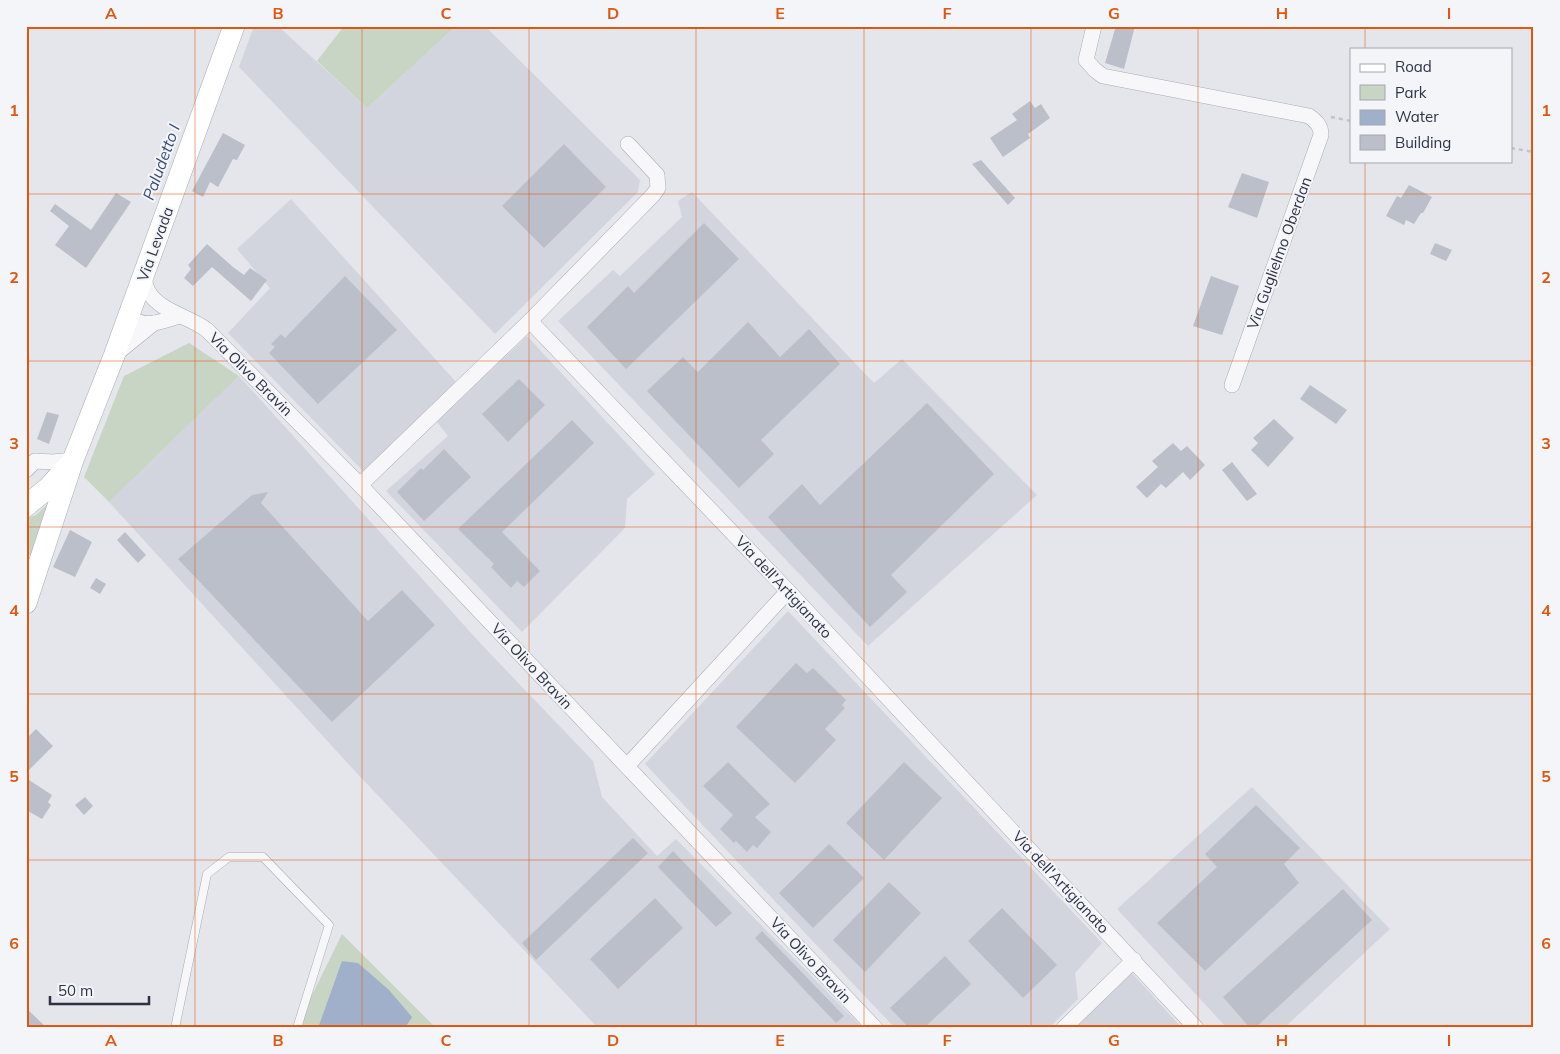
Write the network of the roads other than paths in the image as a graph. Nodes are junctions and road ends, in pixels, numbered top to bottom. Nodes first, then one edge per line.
1 (234, 26) edge
2 (1094, 26) edge
3 (628, 144) dead end
4 (143, 275) junction
5 (129, 313) junction
6 (176, 314) junction
7 (530, 320) junction
8 (154, 322) junction
9 (114, 356) junction
10 (1232, 384) dead end
11 (73, 460) junction
12 (26, 470) edge
13 (360, 485) junction
14 (26, 506) edge
15 (45, 550) junction
16 (26, 565) edge
17 (788, 591) junction
18 (26, 603) edge
19 (627, 766) junction
20 (1134, 960) junction
21 (175, 1028) edge
22 (297, 1028) edge
23 (875, 1028) edge
24 (1064, 1028) edge
25 (1196, 1028) edge

1 - 4 main road, Via Levada
2 - 10 street, Via Guglielmo Oberdan
3 - 7 street
4 - 5 main road, Via Levada
4 - 6 street
5 - 6 street
5 - 8 street
5 - 9 main road, Via Levada
6 - 8 street
6 - 13 street, Via Olivo Bravin
7 - 13 street
7 - 17 street, Via dell'Artigianato
8 - 9 street
9 - 11 main road, Via Levada
11 - 12 street
11 - 14 main road, Via Levada
11 - 15 main road, Via Levada
13 - 19 street, Via Olivo Bravin
15 - 16 main road
15 - 18 main road, Via Levada
17 - 19 street
17 - 20 street, Via dell'Artigianato
19 - 23 street, Via Olivo Bravin
20 - 24 street
20 - 25 street, Via dell'Artigianato
21 - 22 lane

